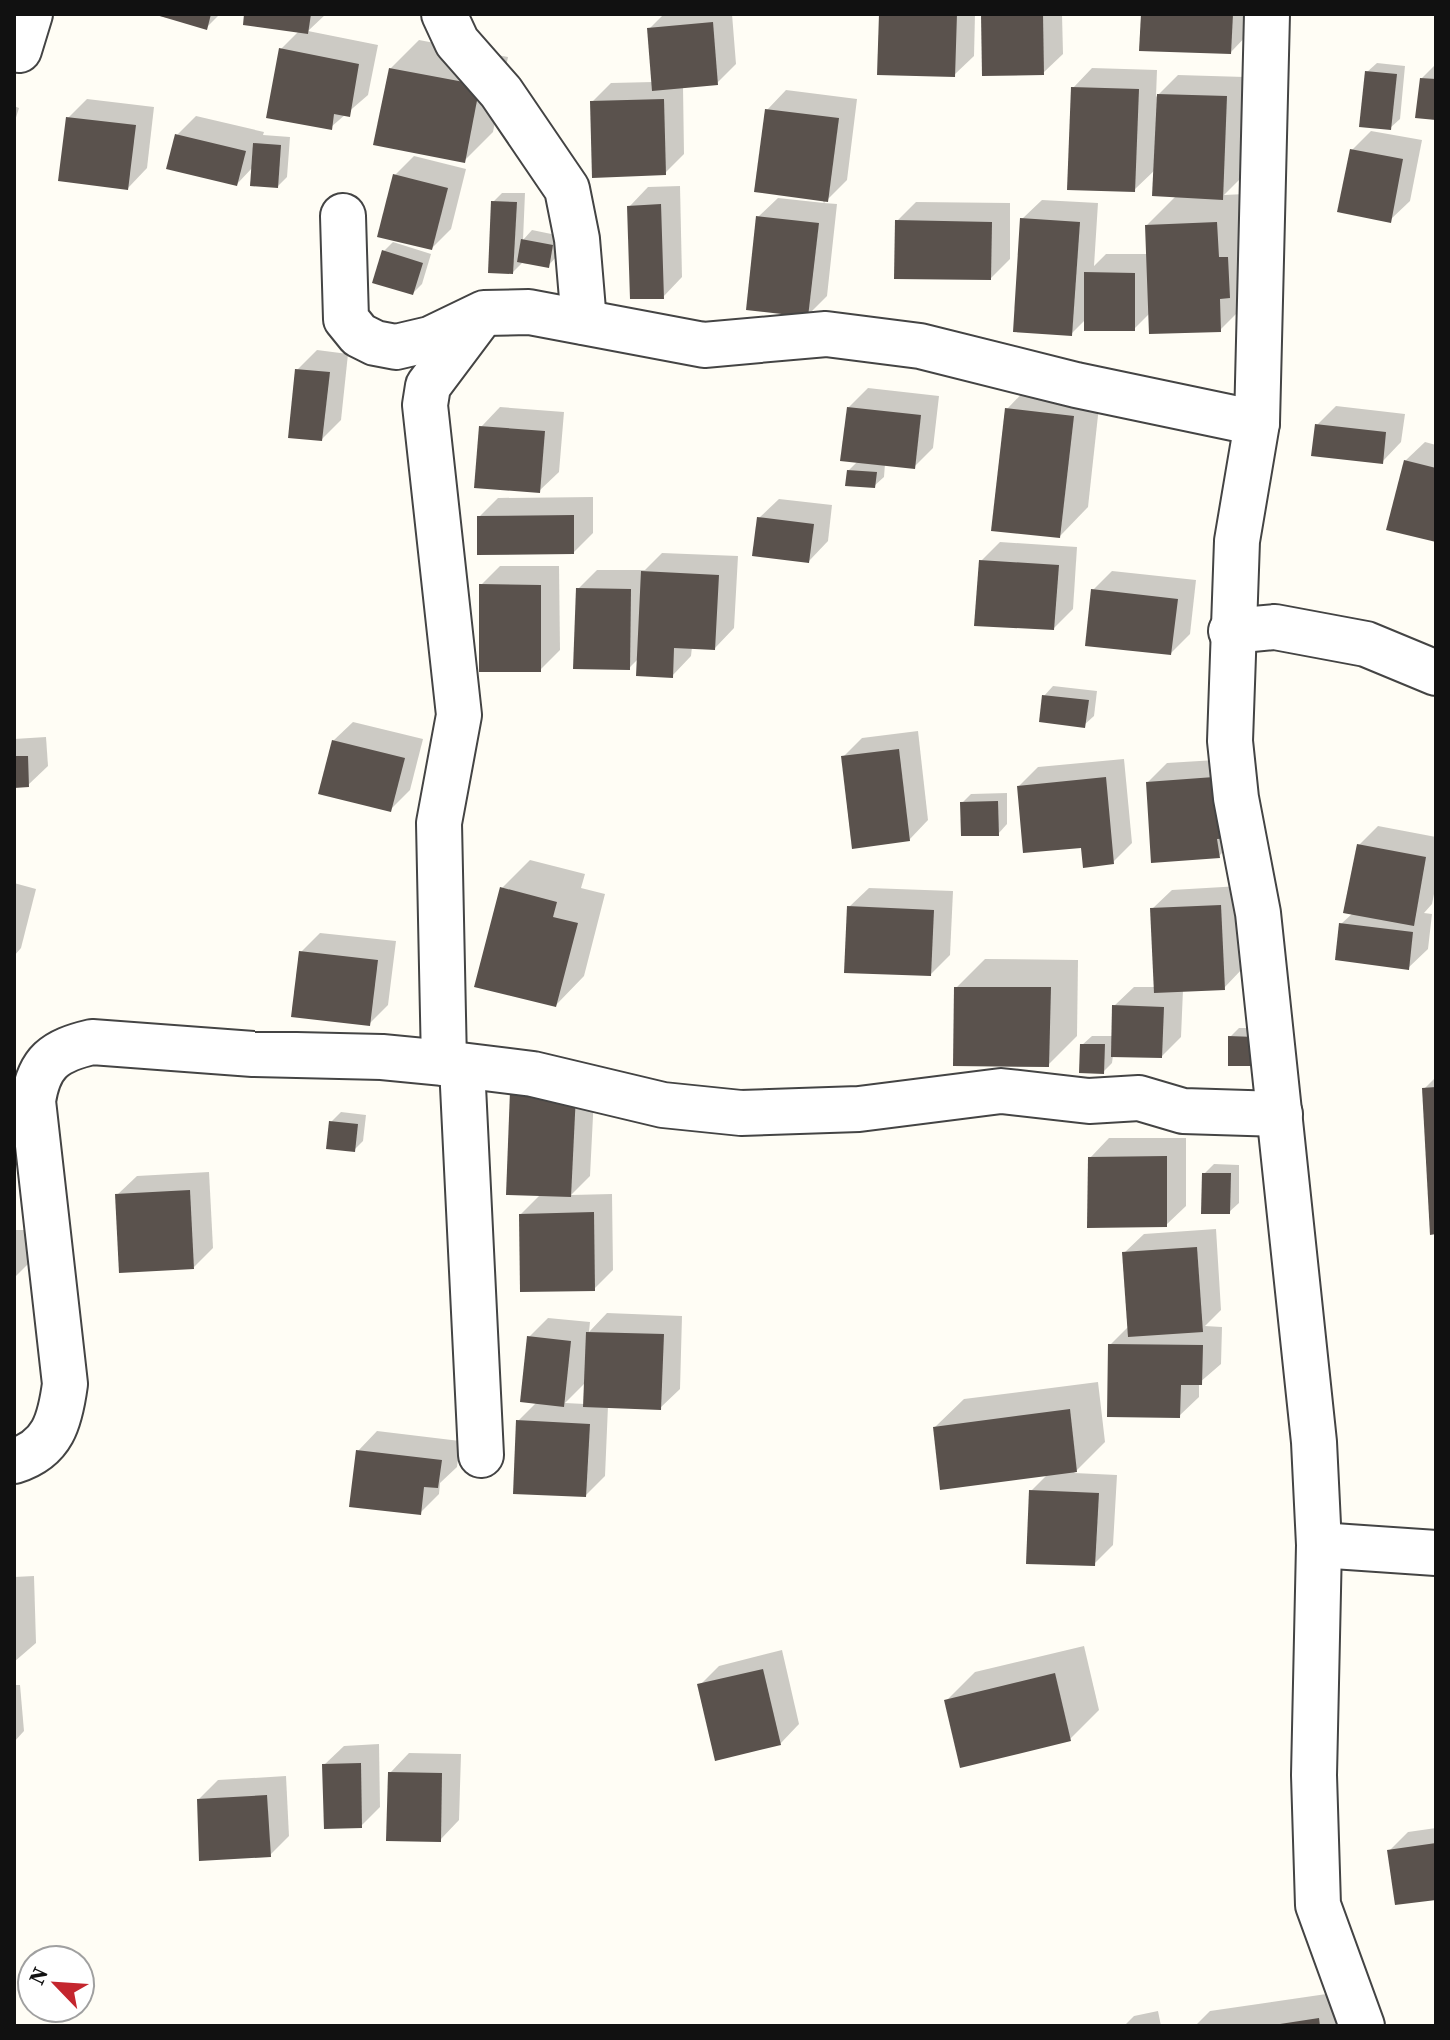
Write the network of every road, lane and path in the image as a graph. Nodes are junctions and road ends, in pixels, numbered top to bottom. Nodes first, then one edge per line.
1 (444, 14) edge
2 (1267, 14) edge
3 (343, 216) dead end
4 (484, 313) junction
5 (584, 322) junction
6 (1257, 423) junction
7 (1231, 631) junction
8 (1436, 673) edge
9 (453, 1065) junction
10 (1280, 1114) junction
11 (481, 1455) dead end
12 (14, 1461) edge
13 (1319, 1545) junction
14 (1436, 1553) edge
15 (1362, 2026) edge

1 - 5 street
2 - 6 street
3 - 4 street
4 - 5 street
4 - 9 street
5 - 6 street
6 - 7 street
7 - 8 street
7 - 10 street
9 - 10 street
9 - 11 street
9 - 12 street
10 - 13 street
13 - 14 street
13 - 15 street

